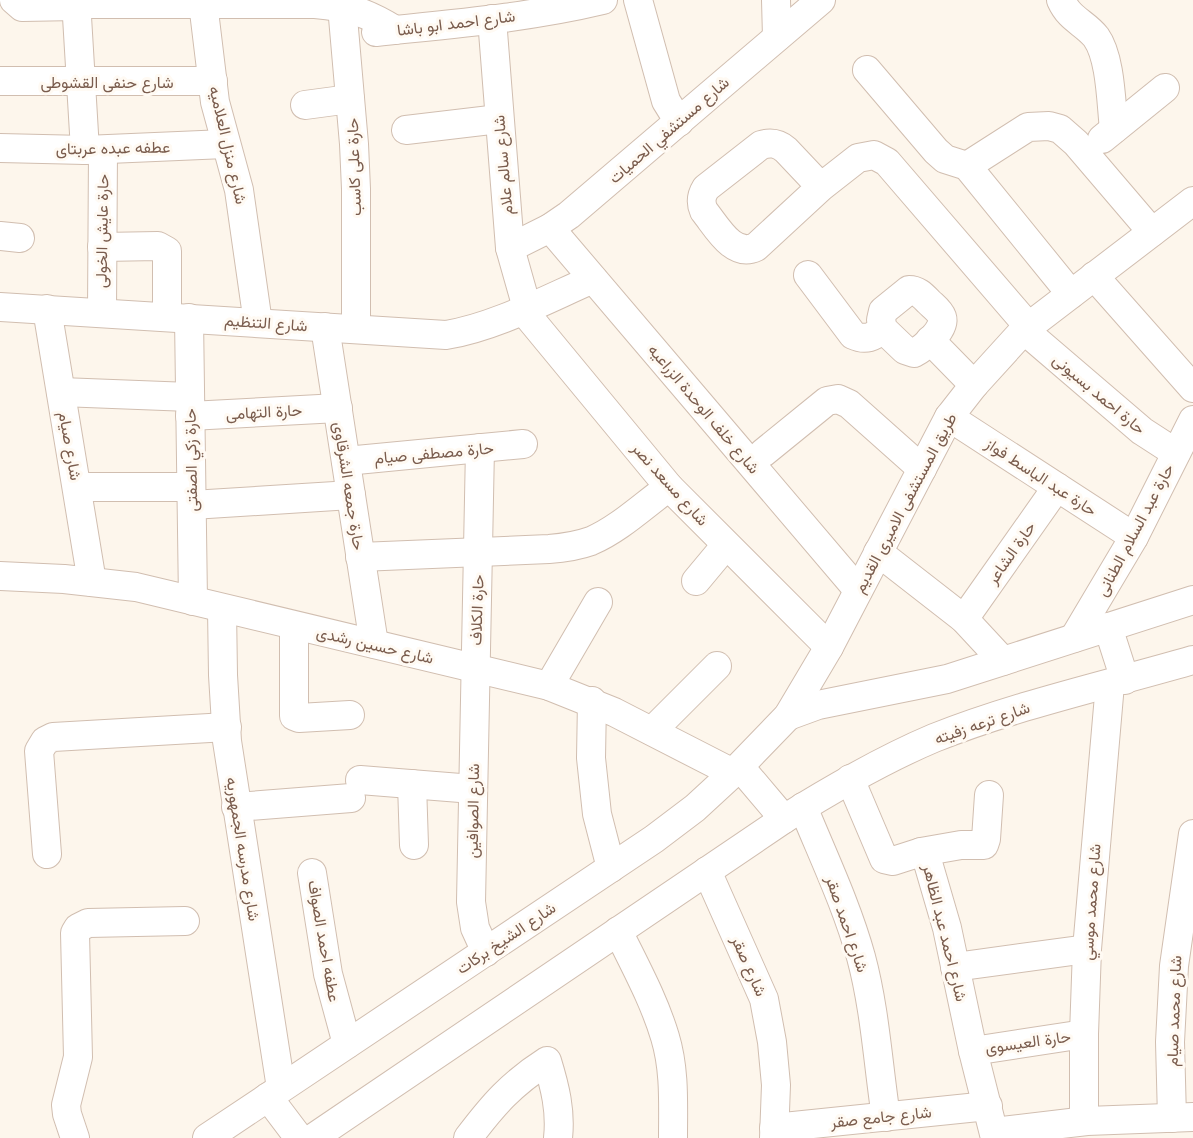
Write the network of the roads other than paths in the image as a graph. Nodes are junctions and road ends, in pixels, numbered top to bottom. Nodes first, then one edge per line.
1 (392, 0) edge
2 (603, 0) edge
3 (638, 0) edge
4 (776, 0) edge
5 (821, 0) edge
6 (1061, 0) edge
7 (15, 2) edge
8 (77, 3) edge
9 (203, 3) junction
10 (562, 5) edge
11 (342, 6) junction
12 (494, 13) edge
13 (395, 30) junction
14 (345, 35) junction
15 (777, 37) junction
16 (867, 70) dead end
17 (0, 81) edge
18 (213, 81) junction
19 (82, 82) junction
20 (1165, 87) dead end
21 (350, 99) junction
22 (304, 105) dead end
23 (499, 119) junction
24 (679, 122) junction
25 (1114, 129) junction
26 (406, 130) dead end
27 (225, 144) junction
28 (0, 148) edge
29 (94, 150) junction
30 (1084, 153) junction
31 (968, 166) junction
32 (821, 187) dead end
33 (1193, 201) edge
34 (550, 228) junction
35 (1152, 232) junction
36 (102, 247) junction
37 (510, 248) junction
38 (808, 275) dead end
39 (1094, 276) junction
40 (603, 277) junction
41 (1071, 294) junction
42 (0, 307) edge
43 (524, 308) junction
44 (47, 309) junction
45 (102, 313) junction
46 (178, 318) junction
47 (258, 323) junction
48 (325, 327) junction
49 (1027, 328) junction
50 (356, 329) junction
51 (883, 329) junction
52 (930, 340) junction
53 (974, 385) junction
54 (1193, 388) edge
55 (61, 392) junction
56 (190, 406) junction
57 (338, 408) junction
58 (949, 417) junction
59 (1193, 420) edge
60 (523, 444) dead end
61 (480, 448) junction
62 (763, 453) junction
63 (1176, 453) junction
64 (346, 461) junction
65 (922, 469) junction
66 (77, 487) junction
67 (669, 487) junction
68 (1057, 487) junction
69 (351, 495) junction
70 (191, 496) junction
71 (1134, 537) junction
72 (726, 545) junction
73 (842, 546) dead end
74 (878, 552) junction
75 (478, 553) junction
76 (360, 557) junction
77 (0, 576) edge
78 (696, 580) dead end
79 (92, 582) junction
80 (858, 590) junction
81 (1193, 600) edge
82 (193, 601) junction
83 (598, 602) dead end
84 (222, 609) junction
85 (964, 619) junction
86 (294, 626) junction
87 (1108, 627) junction
88 (1074, 638) junction
89 (374, 644) junction
90 (828, 647) junction
91 (1193, 660) edge
92 (1003, 661) junction
93 (717, 666) dead end
94 (475, 668) junction
95 (1117, 682) junction
96 (549, 686) junction
97 (592, 701) junction
98 (350, 716) dead end
99 (788, 716) junction
100 (226, 727) junction
101 (652, 731) junction
102 (736, 770) junction
103 (850, 779) junction
104 (412, 784) junction
105 (473, 789) junction
106 (989, 795) dead end
107 (236, 807) junction
108 (793, 813) junction
109 (1193, 834) edge
110 (414, 845) dead end
111 (921, 852) junction
112 (47, 854) dead end
113 (611, 868) junction
114 (707, 871) junction
115 (312, 873) dead end
116 (185, 921) dead end
117 (618, 931) junction
118 (1087, 949) junction
119 (486, 952) junction
120 (955, 967) junction
121 (1084, 1034) junction
122 (347, 1044) junction
123 (973, 1051) junction
124 (274, 1092) junction
125 (897, 1123) edge
126 (1180, 1123) edge
127 (992, 1125) edge
128 (1087, 1127) edge
129 (822, 1131) edge
130 (774, 1133) edge
131 (75, 1138) edge
132 (207, 1138) edge
133 (299, 1138) edge
134 (313, 1138) edge
135 (470, 1138) edge
136 (558, 1138) edge
137 (673, 1138) edge

1 - 13 street
2 - 10 street, شارع احمد ابو باشا
3 - 24 street
4 - 15 street
5 - 15 street, شارع مستشفي الحميات
6 - 25 street
7 - 8 street
8 - 9 street
8 - 19 street, حارة عايش الخولى
9 - 11 street
9 - 18 street, شارع منزل العلاميه
10 - 12 street, شارع احمد ابو باشا
11 - 13 street
11 - 14 street, حارة على كاسب
12 - 13 street, شارع احمد ابو باشا
12 - 23 street, شارع سالم علام
13 - 14 street, شارع احمد ابو باشا
14 - 21 street, حارة على كاسب
15 - 24 street, شارع مستشفي الحميات
16 - 31 street
17 - 19 street, شارع حنفى القشوطى
18 - 19 street, شارع حنفى القشوطى
18 - 27 street, شارع منزل العلاميه
19 - 29 street, حارة عايش الخولى
20 - 25 street
21 - 22 street
21 - 50 street, حارة على كاسب
23 - 26 street
23 - 37 street, شارع سالم علام
24 - 34 street, شارع مستشفي الحميات
25 - 30 street
27 - 29 street, عطفه عبده عربتاى
27 - 47 street, شارع منزل العلاميه
28 - 29 street, عطفه عبده عربتاى
29 - 36 street, حارة عايش الخولى
30 - 31 street
30 - 35 street
31 - 41 street
32 - 49 street, حارة احمد بسيونى
33 - 35 street, طريق المستشفى الاميرى القديم
34 - 37 street, شارع مستشفي الحميات
34 - 40 street, شارع خلف الوحدة الزراعيه
35 - 39 street, طريق المستشفى الاميرى القديم
36 - 45 street, حارة عايش الخولى
36 - 46 street, حارة زكي الصفتى
37 - 43 street, شارع سالم علام
38 - 51 street
39 - 41 street, طريق المستشفى الاميرى القديم
39 - 54 street
40 - 43 street, شارع التنظيم
40 - 62 street
40 - 80 street, شارع خلف الوحدة الزراعيه
41 - 49 street, طريق المستشفى الاميرى القديم
42 - 44 street, شارع التنظيم
43 - 50 street, شارع التنظيم
43 - 67 street, شارع مسعد نصر
44 - 45 street, شارع التنظيم
44 - 55 street, شارع صيام
45 - 46 street, شارع التنظيم
46 - 47 street, شارع التنظيم
46 - 56 street, حارة زكي الصفتى
47 - 48 street, شارع التنظيم
48 - 50 street, شارع التنظيم
48 - 57 street, حارة جمعه الشرقاوى
49 - 53 street, طريق المستشفى الاميرى القديم
49 - 63 street, حارة احمد بسيونى
51 - 52 street
51 - 52 street
52 - 53 street
53 - 58 street, طريق المستشفى الاميرى القديم
55 - 56 street, حارة التهامى
55 - 66 street, شارع صيام
56 - 57 street, حارة التهامى
56 - 70 street, حارة زكي الصفتى
57 - 64 street, حارة جمعه الشرقاوى
58 - 65 street, طريق المستشفى الاميرى القديم
58 - 68 street, حارة عبد الباسط فواز
59 - 63 street, حارة عبد السلام الطنانى
60 - 61 street, حارة مصطفى صيام
61 - 64 street, حارة مصطفى صيام
61 - 75 street, حارة الكلاف
62 - 65 street
62 - 73 street
63 - 71 street, حارة عبد السلام الطنانى
64 - 69 street, حارة جمعه الشرقاوى
65 - 74 street, طريق المستشفى الاميرى القديم
66 - 70 street
66 - 79 street, شارع صيام
67 - 72 street, شارع مسعد نصر
67 - 75 street
68 - 71 street, حارة عبد الباسط فواز
68 - 85 street, حارة الشاعر
69 - 70 street
69 - 76 street, حارة جمعه الشرقاوى
70 - 82 street, حارة زكي الصفتى
71 - 88 street, حارة عبد السلام الطنانى
72 - 78 street
72 - 90 street, شارع مسعد نصر
74 - 80 street, طريق المستشفى الاميرى القديم
74 - 85 street
75 - 76 street
75 - 94 street, حارة الكلاف
76 - 89 street, حارة جمعه الشرقاوى
77 - 79 street, شارع حسين رشدى
79 - 82 street, شارع حسين رشدى
80 - 90 street, طريق المستشفى الاميرى القديم
81 - 87 street
82 - 84 street, شارع حسين رشدى
83 - 96 street
84 - 86 street, شارع حسين رشدى
84 - 100 street, شارع مدرسه الجمهوريه
85 - 92 street
86 - 89 street, شارع حسين رشدى
86 - 98 street
87 - 88 street
87 - 95 street
88 - 92 street
89 - 94 street, شارع حسين رشدى
90 - 99 street, طريق المستشفى الاميرى القديم
91 - 95 street, شارع ترعه زفيته
92 - 99 street
93 - 101 street
94 - 96 street, شارع حسين رشدى
94 - 105 street, شارع الصوافين
95 - 103 street, شارع ترعه زفيته
95 - 118 street, شارع محمد موسي
96 - 97 street, شارع حسين رشدى
97 - 101 street, شارع حسين رشدى
97 - 113 street
99 - 102 street, شارع الشيخ بركات
100 - 107 street, شارع مدرسه الجمهوريه
100 - 112 street
101 - 102 street, شارع حسين رشدى
102 - 108 street, شارع احمد صقر
102 - 113 street, شارع الشيخ بركات
103 - 108 street, شارع ترعه زفيته
103 - 111 street, شارع احمد عبد الظاهر
104 - 105 street
104 - 107 street
104 - 110 street
105 - 119 street, شارع الصوافين
106 - 111 street
107 - 124 street, شارع مدرسه الجمهوريه
108 - 114 street
108 - 125 street, شارع احمد صقر
109 - 126 street, شارع محمد صيام
111 - 120 street, شارع احمد عبد الظاهر
113 - 119 street, شارع الشيخ بركات
114 - 117 street
114 - 130 street, شارع صقر
115 - 122 street, عطفه احمد الصواف
116 - 131 street
117 - 134 street
117 - 137 street
118 - 120 street
118 - 121 street, شارع محمد موسي
119 - 122 street, شارع الشيخ بركات
120 - 123 street, شارع احمد عبد الظاهر
121 - 123 street, حارة العيسوى
121 - 128 street, شارع محمد موسي
122 - 124 street, شارع الشيخ بركات
123 - 127 street, شارع احمد عبد الظاهر
124 - 132 street, شارع الشيخ بركات
124 - 133 street
125 - 127 street, شارع جامع صقر
125 - 129 street, شارع جامع صقر
126 - 128 street, شارع جامع صقر
127 - 128 street, شارع جامع صقر
129 - 130 street, شارع جامع صقر
135 - 136 street

